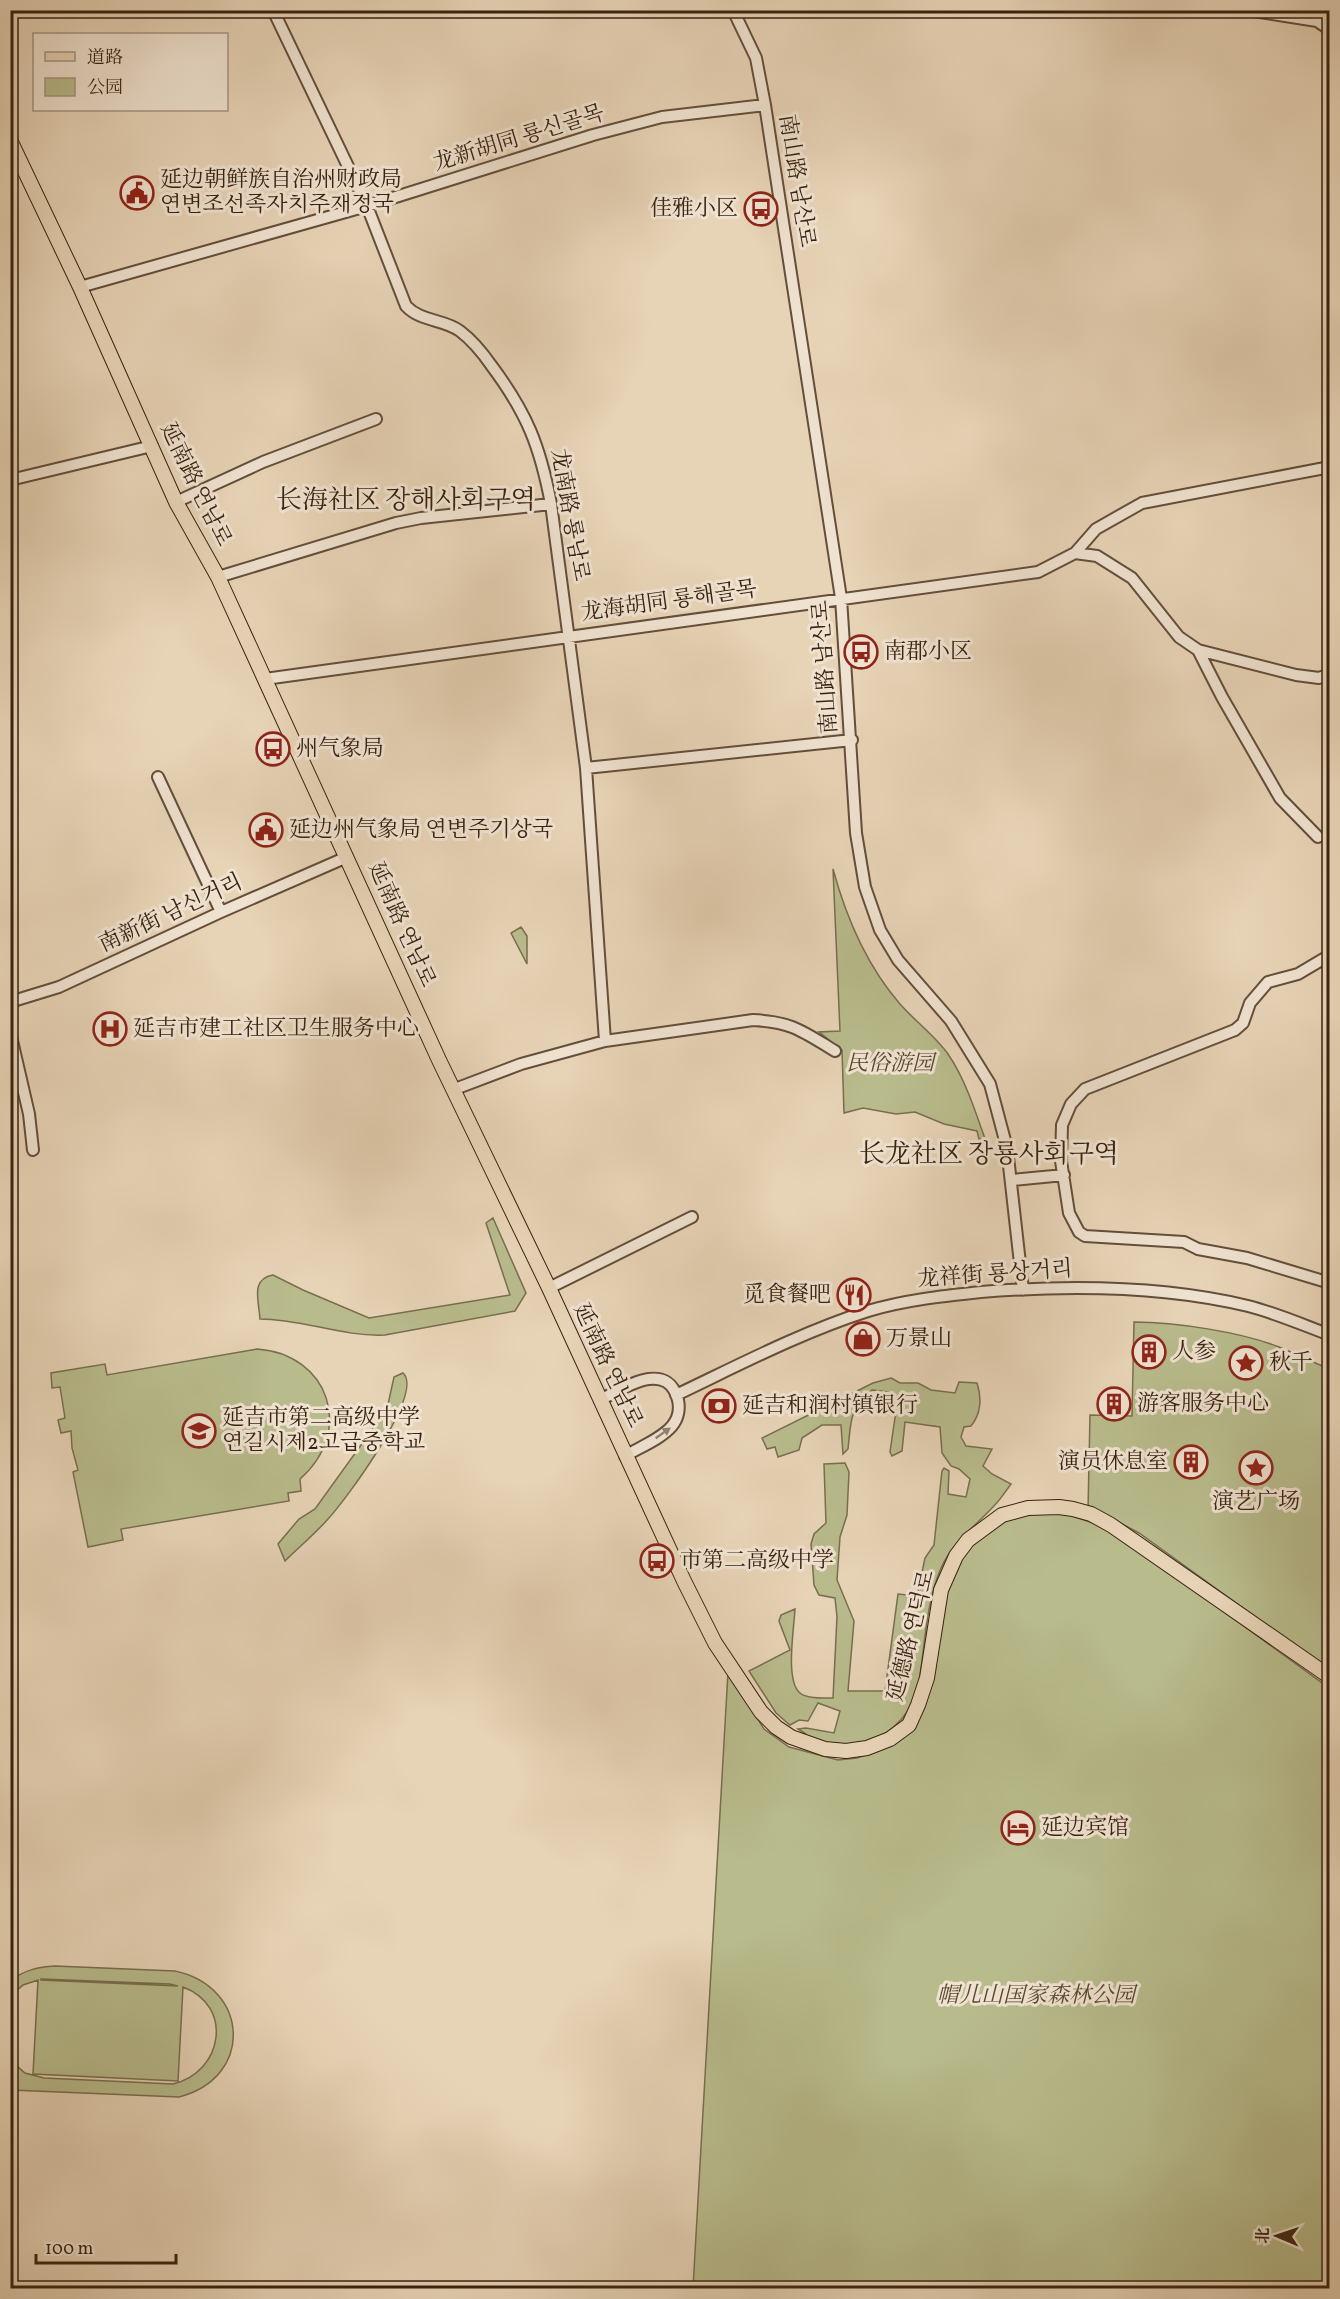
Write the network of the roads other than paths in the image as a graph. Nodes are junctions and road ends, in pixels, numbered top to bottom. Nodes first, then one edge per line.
1 (273, 10) edge
2 (733, 10) edge
3 (1247, 10) edge
4 (1319, 16) edge
5 (1329, 30) edge
6 (765, 105) junction
7 (10, 140) edge
8 (367, 206) junction
9 (80, 287) junction
10 (376, 419) dead end
11 (152, 446) junction
12 (1329, 467) edge
13 (10, 480) edge
14 (176, 502) junction
15 (551, 504) junction
16 (1096, 529) junction
17 (1075, 553) junction
18 (1112, 564) junction
19 (218, 577) junction
20 (841, 598) junction
21 (569, 636) junction
22 (1198, 650) junction
23 (1329, 674) edge
24 (265, 679) junction
25 (852, 740) junction
26 (586, 768) junction
27 (158, 777) dead end
28 (1318, 837) dead end
29 (347, 857) junction
30 (221, 912) junction
31 (1329, 955) edge
32 (10, 1002) edge
33 (10, 1032) edge
34 (605, 1041) junction
35 (835, 1051) dead end
36 (455, 1089) junction
37 (33, 1150) dead end
38 (1064, 1176) junction
39 (1012, 1180) junction
40 (692, 1216) dead end
41 (1329, 1283) edge
42 (549, 1288) junction
43 (1023, 1290) junction
44 (1329, 1335) edge
45 (676, 1395) junction
46 (600, 1400) junction
47 (625, 1456) junction
48 (728, 1660) joint
49 (1329, 1677) edge

1 - 8 street, 龙南路 룡남로
2 - 6 street, 南山路 남산로
3 - 4 street
4 - 5 street
6 - 8 street, 龙新胡同 룡신골목
6 - 20 street, 南山路 남산로
7 - 9 main road, 延南路 연남로
8 - 9 street, 龙新胡同 룡신골목
8 - 15 street, 龙南路 룡남로
9 - 11 main road, 延南路 연남로
10 - 14 street
11 - 13 street
11 - 14 main road, 延南路 연남로
12 - 16 street
14 - 19 main road, 延南路 연남로
15 - 19 street
15 - 21 street, 龙南路 룡남로
16 - 17 street
16 - 18 street
17 - 18 street
17 - 20 street, 龙海胡同 룡해골목
18 - 22 street
19 - 24 main road, 延南路 연남로
20 - 21 street, 龙海胡同 룡해골목
20 - 25 street, 南山路 남산로
21 - 24 street, 龙海胡同 룡해골목
21 - 26 street, 龙南路 룡남로
22 - 23 street
22 - 28 street
24 - 29 main road, 延南路 연남로
25 - 26 street
25 - 39 street, 南山路 남산로
26 - 34 street, 龙南路 룡남로
27 - 30 street
29 - 30 street, 南新街 남신거리
29 - 36 main road, 延南路 연남로
30 - 32 street, 南新街 남신거리
31 - 38 street
33 - 37 street
34 - 35 street
34 - 36 street
36 - 42 main road, 延南路 연남로
38 - 39 street
38 - 41 street
39 - 43 street, 南山路 남산로
40 - 42 street
42 - 46 main road, 延南路 연남로
43 - 44 street, 龙祥街 룡상거리
43 - 45 street, 龙祥街 룡상거리
45 - 46 street
47 -> 45 street
46 - 47 main road, 延南路 연남로
47 - 48 main road, 延南路 연남로
48 - 49 main road, 延德路 연덕로

